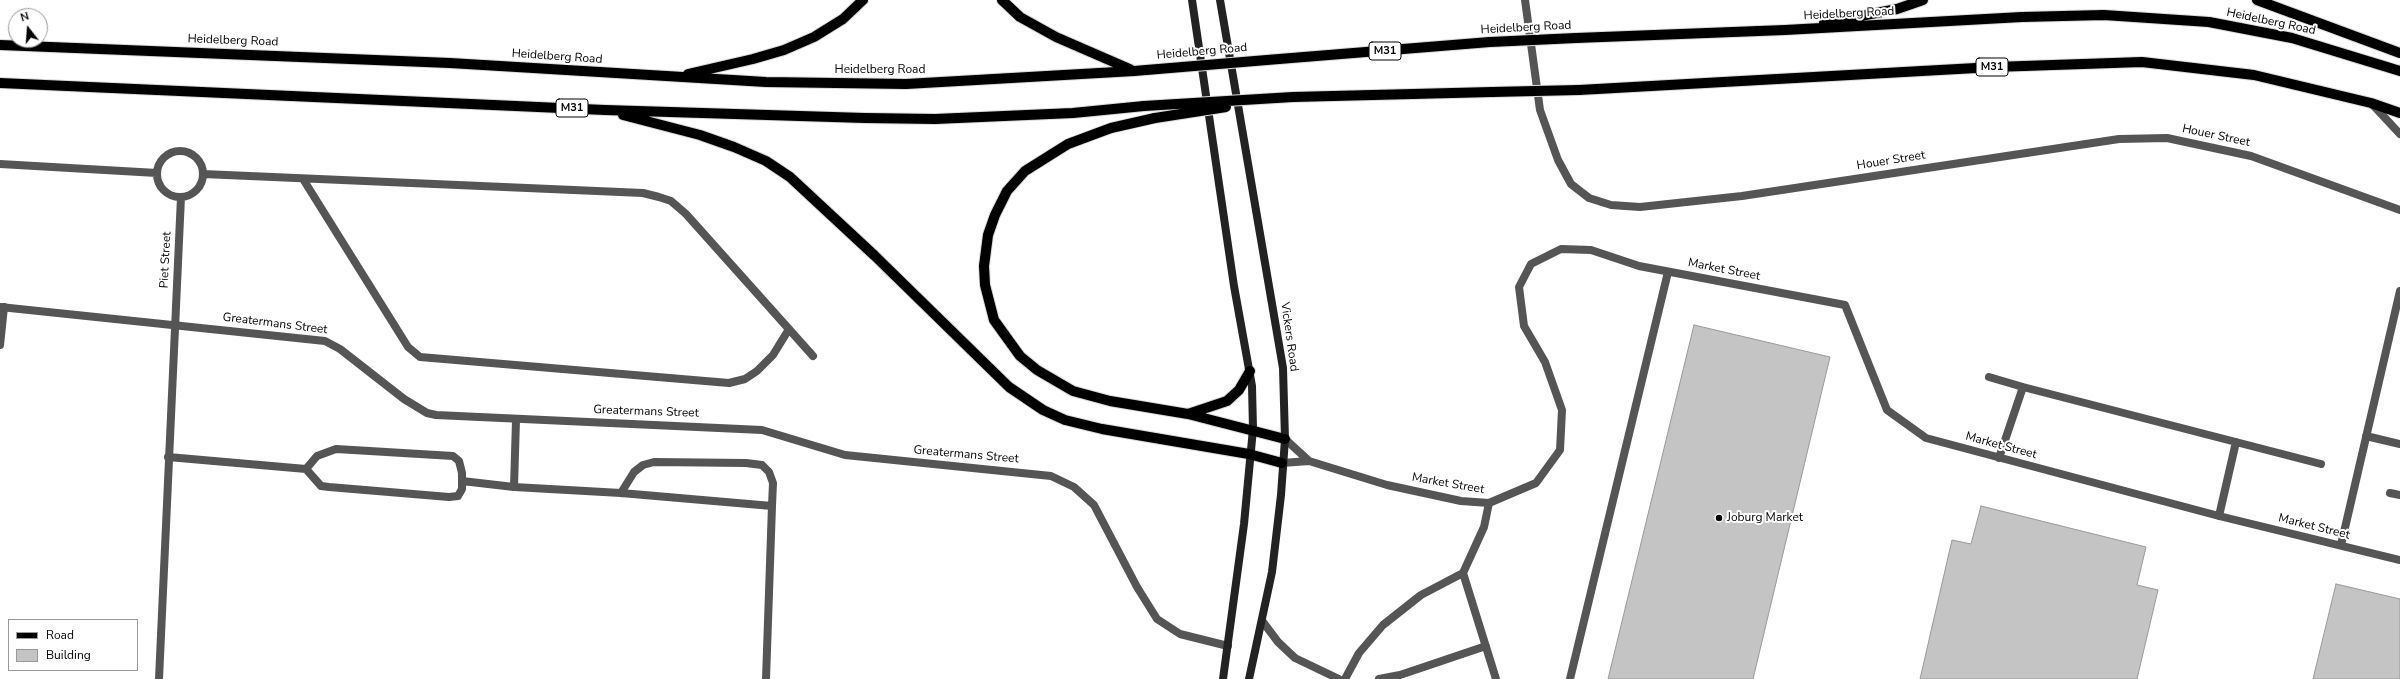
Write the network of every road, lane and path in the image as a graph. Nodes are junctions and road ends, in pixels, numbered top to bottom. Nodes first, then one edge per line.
1 (863, 0) edge
2 (1002, 0) edge
3 (1192, 0) edge
4 (1220, 0) edge
5 (1525, 0) edge
6 (1922, 0) edge
7 (2257, 0) edge
8 (1785, 30) junction
9 (0, 45) edge
10 (2400, 53) edge
11 (1134, 71) junction
12 (2400, 71) edge
13 (676, 77) junction
14 (0, 83) edge
15 (1293, 97) junction
16 (2371, 103) junction
17 (605, 110) junction
18 (2400, 112) edge
19 (2400, 134) edge
20 (0, 164) edge
21 (157, 173) junction
22 (203, 174) junction
23 (303, 178) junction
24 (181, 197) junction
25 (2400, 210) edge
26 (1668, 272) junction
27 (2400, 291) edge
28 (2, 307) edge
29 (174, 324) junction
30 (789, 329) junction
31 (0, 344) edge
32 (813, 356) dead end
33 (1250, 371) junction
34 (1989, 377) dead end
35 (2023, 388) junction
36 (1188, 414) junction
37 (516, 420) junction
38 (1253, 429) junction
39 (2366, 436) junction
40 (1285, 439) junction
41 (2236, 442) junction
42 (2400, 444) edge
43 (1249, 454) junction
44 (168, 458) junction
45 (2000, 458) junction
46 (1309, 460) junction
47 (1282, 463) junction
48 (2321, 464) dead end
49 (306, 469) junction
50 (462, 481) junction
51 (514, 487) junction
52 (621, 493) junction
53 (2390, 493) dead end
54 (2400, 495) edge
55 (1489, 503) junction
56 (772, 506) junction
57 (2219, 516) junction
58 (2340, 545) junction
59 (2400, 560) edge
60 (1463, 573) junction
61 (1262, 622) junction
62 (1228, 646) junction
63 (1486, 646) junction
64 (159, 679) edge
65 (766, 679) edge
66 (1223, 679) edge
67 (1249, 679) edge
68 (1339, 679) edge
69 (1345, 679) edge
70 (1379, 679) edge
71 (1496, 679) edge
72 (1570, 679) edge

1 - 13 main road
2 - 11 main road
3 - 33 main road
4 - 40 main road, Vickers Road
5 - 25 street, Houer Street
6 - 8 main road
7 - 10 main road
8 - 11 main road, Heidelberg Road / M31, bridge
8 - 12 main road, Heidelberg Road / M31
9 - 13 main road, Heidelberg Road / M31
11 - 13 main road, Heidelberg Road / M31
14 - 17 main road, M31
15 - 16 main road, M31, bridge
15 - 17 main road, M31, bridge
15 - 36 main road, bridge
16 - 18 main road, M31
16 - 19 street
17 - 43 main road
20 - 21 street
21 - 22 street
21 - 24 street
22 - 23 street
22 - 24 street
23 - 30 street
23 - 30 street
24 - 29 street, Piet Street
26 - 45 street, Market Street
26 - 55 street, Market Street
26 - 72 street
27 - 39 street
28 - 29 street, Greatermans Street
28 - 31 street
29 - 37 street, Greatermans Street
29 - 44 street, Piet Street
30 - 32 street
33 - 36 main road
33 - 38 main road
34 - 35 street
35 - 41 street
35 - 45 street
36 - 38 main road
37 - 51 street
37 - 62 street, Greatermans Street
38 - 40 main road
38 - 43 main road
39 - 42 street
39 - 58 street
40 - 46 street, Market Street
40 - 47 main road, Vickers Road
41 - 48 street
41 - 57 street
43 - 47 main road
43 - 62 main road
44 - 49 street
44 - 64 street, Piet Street
45 - 57 street, Market Street
46 - 47 street, Market Street
46 - 55 street, Market Street
47 - 61 main road, Vickers Road
49 - 50 street
49 - 50 street
50 - 51 street
51 - 52 street
52 - 56 street
52 - 56 street
53 - 54 street
55 - 60 street
56 - 65 street
57 - 58 street, Market Street
58 - 59 street, Market Street
60 - 63 street
60 - 69 street
61 - 67 main road, Vickers Road
61 - 68 street
62 - 66 main road
63 - 70 street
63 - 71 street

